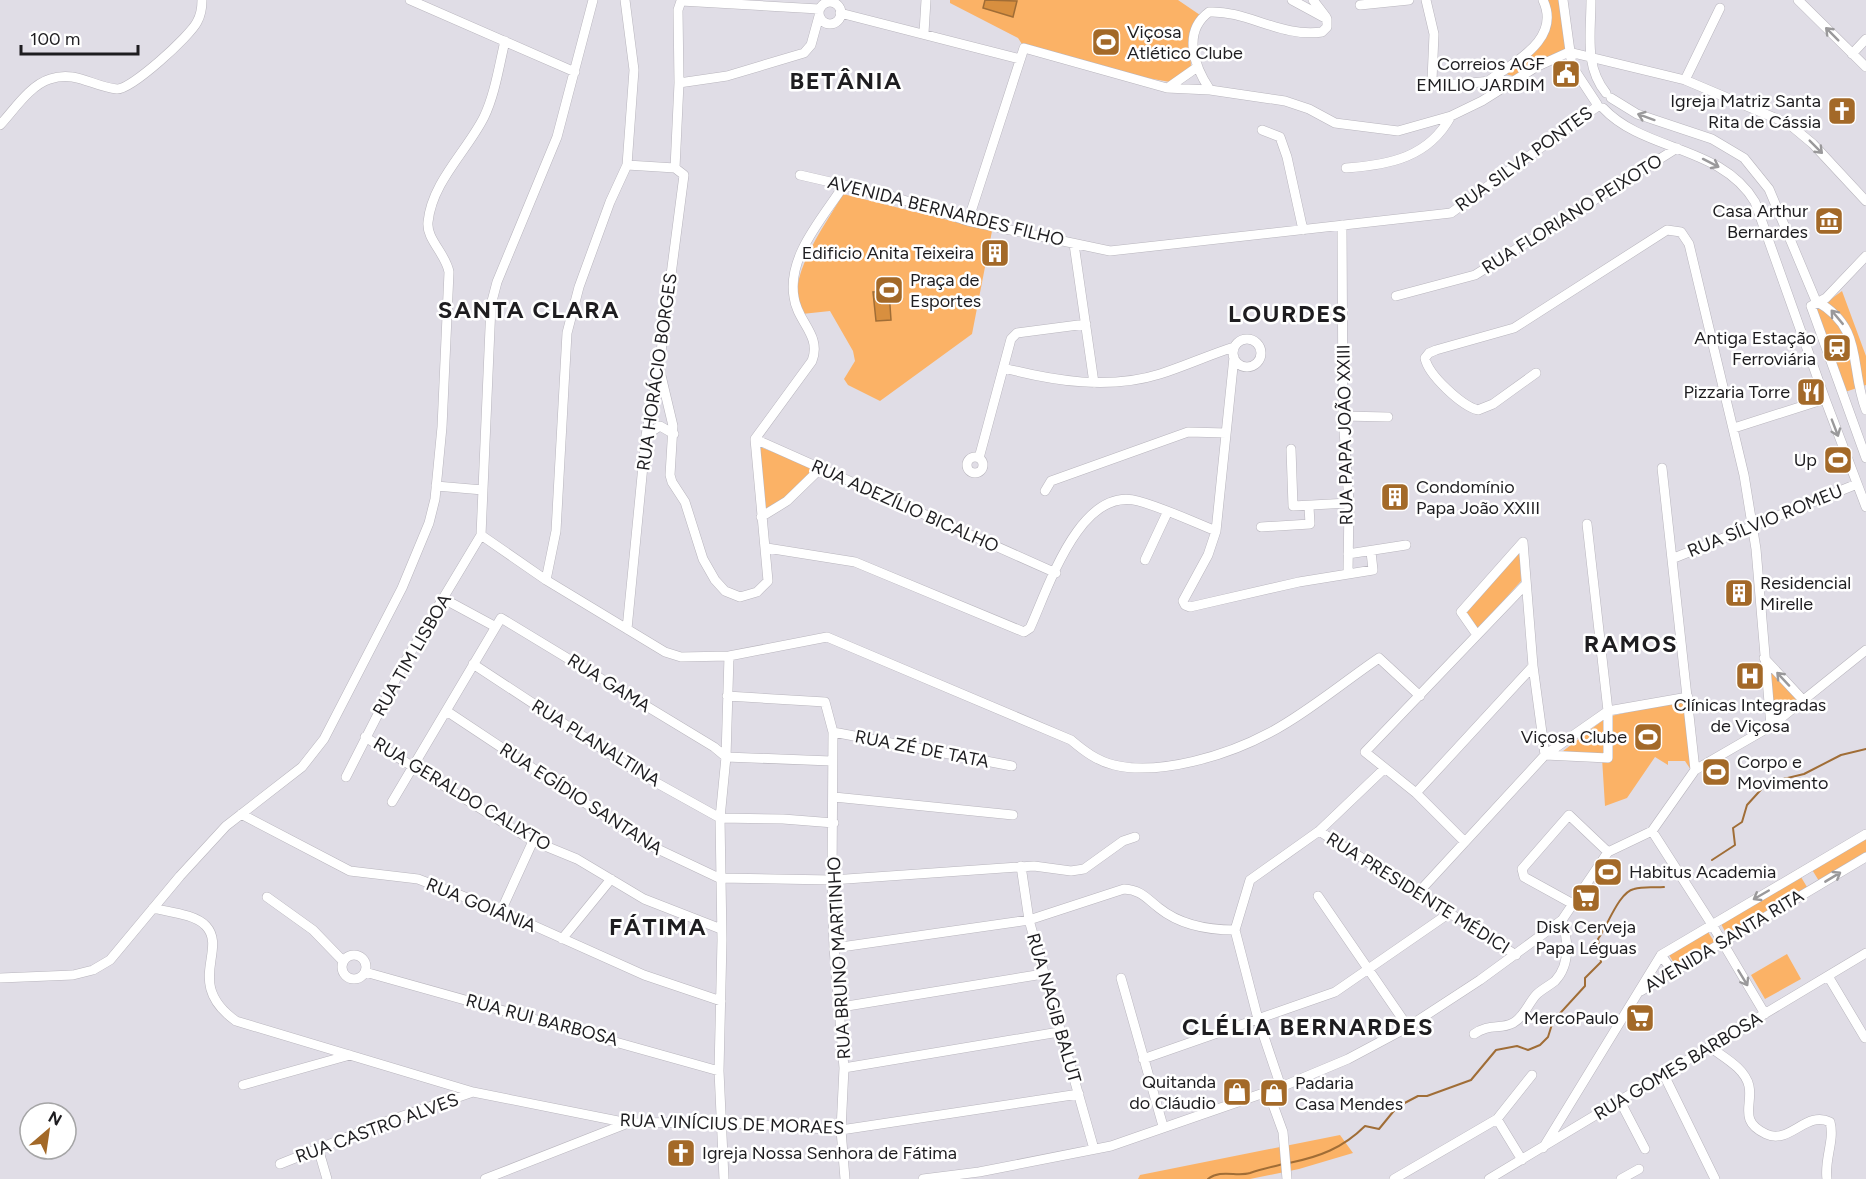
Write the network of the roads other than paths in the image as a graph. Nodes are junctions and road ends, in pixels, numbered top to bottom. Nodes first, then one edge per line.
1 (202, 0) edge
2 (410, 0) edge
3 (593, 0) edge
4 (625, 0) edge
5 (686, 0) edge
6 (926, 0) edge
7 (1292, 0) edge
8 (1313, 0) edge
9 (1409, 0) edge
10 (1426, 0) edge
11 (1543, 0) edge
12 (1563, 0) edge
13 (1591, 0) edge
14 (1798, 0) edge
15 (1360, 5) dead end
16 (821, 7) edge
17 (1720, 8) dead end
18 (840, 13) junction
19 (1327, 19) junction
20 (924, 33) junction
21 (1866, 39) edge
22 (505, 42) junction
23 (1569, 52) junction
24 (1852, 54) junction
25 (1589, 55) junction
26 (1020, 59) junction
27 (1866, 67) edge
28 (1196, 68) junction
29 (575, 72) junction
30 (1491, 79) junction
31 (1685, 80) junction
32 (1513, 81) junction
33 (679, 83) junction
34 (1167, 88) junction
35 (1210, 90) junction
36 (1609, 96) junction
37 (1599, 106) junction
38 (1451, 116) junction
39 (0, 125) edge
40 (1262, 130) dead end
41 (1677, 148) junction
42 (627, 165) junction
43 (675, 168) junction
44 (1346, 168) dead end
45 (800, 175) dead end
46 (844, 185) junction
47 (1866, 201) edge
48 (968, 221) junction
49 (1342, 225) junction
50 (1303, 230) junction
51 (1074, 244) junction
52 (1866, 256) edge
53 (1396, 296) dead end
54 (1816, 301) junction
55 (1086, 324) junction
56 (658, 367) junction
57 (1004, 368) junction
58 (1536, 372) dead end
59 (1094, 383) junction
60 (1825, 399) junction
61 (650, 409) junction
62 (669, 409) junction
63 (1866, 410) edge
64 (1343, 416) junction
65 (1388, 417) dead end
66 (1734, 428) junction
67 (1226, 433) junction
68 (674, 434) junction
69 (646, 435) junction
70 (755, 439) junction
71 (1291, 449) dead end
72 (979, 458) dead end
73 (1866, 458) edge
74 (821, 468) junction
75 (1662, 468) dead end
76 (1857, 484) junction
77 (436, 486) junction
78 (483, 490) junction
79 (1045, 491) dead end
80 (1349, 502) junction
81 (1309, 507) junction
82 (1866, 507) edge
83 (1167, 513) junction
84 (761, 517) junction
85 (1587, 524) dead end
86 (1752, 525) junction
87 (1261, 527) dead end
88 (1216, 531) junction
89 (481, 535) junction
90 (1406, 545) dead end
91 (767, 548) junction
92 (1371, 552) junction
93 (1348, 554) junction
94 (1674, 558) junction
95 (1145, 560) dead end
96 (1056, 573) junction
97 (1348, 573) junction
98 (546, 580) junction
99 (1525, 585) junction
100 (444, 599) junction
101 (494, 627) junction
102 (627, 629) junction
103 (1477, 635) junction
104 (1866, 650) edge
105 (729, 656) junction
106 (1763, 658) junction
107 (473, 664) junction
108 (1533, 666) junction
109 (727, 696) junction
110 (1420, 696) junction
111 (1688, 697) junction
112 (1803, 700) junction
113 (1608, 711) junction
114 (448, 712) junction
115 (1771, 726) junction
116 (833, 732) junction
117 (365, 737) junction
118 (1545, 755) junction
119 (726, 757) junction
120 (831, 761) junction
121 (413, 765) junction
122 (1012, 766) dead end
123 (1385, 768) junction
124 (1695, 770) junction
125 (345, 777) dead end
126 (1416, 793) junction
127 (834, 797) junction
128 (392, 802) dead end
129 (242, 814) junction
130 (1013, 815) dead end
131 (720, 818) junction
132 (834, 824) junction
133 (1319, 831) junction
134 (1652, 831) junction
135 (1866, 834) edge
136 (1135, 837) dead end
137 (533, 841) junction
138 (1465, 842) junction
139 (1608, 852) junction
140 (1866, 857) edge
141 (1021, 866) junction
142 (1804, 870) junction
143 (719, 878) junction
144 (611, 879) junction
145 (832, 880) junction
146 (1814, 888) junction
147 (1417, 894) junction
148 (1318, 896) dead end
149 (267, 897) dead end
150 (1572, 904) junction
151 (153, 908) junction
152 (501, 911) junction
153 (1448, 914) junction
154 (1029, 920) junction
155 (1562, 920) junction
156 (1711, 923) junction
157 (721, 929) junction
158 (1235, 930) junction
159 (562, 939) junction
160 (1722, 943) junction
161 (834, 948) junction
162 (1866, 953) edge
163 (1516, 955) junction
164 (1661, 955) junction
165 (344, 961) junction
166 (1370, 969) junction
167 (365, 972) junction
168 (1673, 972) junction
169 (1043, 974) junction
170 (1828, 976) junction
171 (0, 978) edge
172 (1121, 978) dead end
173 (1639, 993) junction
174 (721, 1001) junction
175 (841, 1007) junction
176 (1765, 1014) junction
177 (1258, 1019) junction
178 (1408, 1027) junction
179 (1059, 1032) junction
180 (1474, 1034) dead end
181 (1865, 1038) edge
182 (1710, 1047) junction
183 (350, 1055) junction
184 (1143, 1059) junction
185 (844, 1068) junction
186 (719, 1071) junction
187 (1664, 1074) junction
188 (1532, 1075) dead end
189 (243, 1085) dead end
190 (1281, 1087) junction
191 (1268, 1091) junction
192 (473, 1092) junction
193 (1080, 1094) junction
194 (1620, 1101) junction
195 (1497, 1119) junction
196 (720, 1122) junction
197 (628, 1123) junction
198 (1163, 1126) junction
199 (841, 1130) junction
200 (318, 1148) junction
201 (1543, 1148) junction
202 (1094, 1149) junction
203 (1645, 1149) dead end
204 (1522, 1160) junction
205 (280, 1164) dead end
206 (1639, 1168) dead end
207 (1286, 1176) edge
208 (327, 1179) edge
209 (485, 1179) edge
210 (724, 1179) edge
211 (845, 1179) edge
212 (923, 1179) edge
213 (1394, 1179) edge
214 (1489, 1179) edge
215 (1621, 1179) edge
216 (1715, 1179) edge
217 (1827, 1179) edge

1 - 39 street
2 - 22 street
3 - 29 street
4 - 42 street
5 - 16 street
5 - 33 street, RUA HORÁCIO BORGES
6 - 20 street
7 - 19 street
8 - 19 street
9 - 15 street
10 - 30 street
11 - 30 street
12 - 23 street
13 - 25 street
24 -> 14 street
16 - 18 street
16 - 18 street
16 - 33 street
17 - 31 street
18 - 20 street
19 - 28 street
20 - 26 street
21 - 24 street
22 - 29 street
22 - 77 street
23 - 25 street
23 - 32 street
23 - 37 street
24 - 27 street
25 - 31 street
25 - 36 street
26 - 34 street
26 - 48 street
28 - 34 street
28 - 35 street
29 - 78 street
30 - 32 street
31 -> 47 street
32 - 38 street
33 - 43 street, RUA HORÁCIO BORGES
34 - 35 street
35 - 38 street
36 - 37 street, RUA SILVA PONTES
54 -> 36 street
37 - 41 street
37 - 49 street, RUA SILVA PONTES
38 - 44 street
40 - 50 street
41 - 53 street, RUA FLORIANO PEIXOTO
41 -> 60 street
42 - 43 street
42 - 98 street
43 - 56 street, RUA HORÁCIO BORGES
45 - 46 street, AVENIDA BERNARDES FILHO
46 - 48 street, AVENIDA BERNARDES FILHO
46 - 70 street
48 - 51 street, AVENIDA BERNARDES FILHO
49 - 50 street, AVENIDA BERNARDES FILHO
49 - 64 street, RUA PAPA JOÃO XXIII
50 - 51 street, AVENIDA BERNARDES FILHO
51 - 55 street
52 - 54 street
63 -> 54 street
54 - 73 street
55 - 57 street
55 - 59 street
56 - 61 street, RUA HORÁCIO BORGES
56 - 62 street
57 - 59 street
57 - 72 street
58 - 66 street
59 - 67 street
60 - 66 street
60 -> 76 street
61 - 62 street
61 - 69 street, RUA HORÁCIO BORGES
62 - 68 street
64 - 65 street
64 - 80 street, RUA PAPA JOÃO XXIII
66 - 86 street
67 - 79 street
67 - 88 street
68 - 69 street
68 - 91 street
69 - 102 street, RUA HORÁCIO BORGES
70 - 74 street, RUA ADEZÍLIO BICALHO
70 - 84 street
71 - 81 street
74 - 84 street
74 - 96 street, RUA ADEZÍLIO BICALHO
75 - 94 street
76 - 82 street
76 - 86 street, RUA SÍLVIO ROMEU
77 - 78 street
77 - 129 street
78 - 89 street
80 - 81 street
80 - 93 street, RUA PAPA JOÃO XXIII
81 - 87 street
83 - 88 street
83 - 95 street
83 - 96 street
84 - 91 street
85 - 113 street
86 - 94 street, RUA SÍLVIO ROMEU
86 - 106 street
88 - 97 street
89 - 98 street
89 - 100 street, RUA TIM LISBOA
90 - 92 street
91 - 96 street
92 - 93 street
92 - 97 street
93 - 97 street, RUA PAPA JOÃO XXIII
94 - 111 street
98 - 102 street
99 - 103 street
99 - 103 street
99 - 108 street
100 - 101 street
100 - 117 street, RUA TIM LISBOA
101 - 107 street
101 - 119 street, RUA GAMA
102 - 105 street
103 - 110 street
104 - 112 street
105 - 109 street
105 - 110 street
112 -> 106 street
106 - 115 street
107 - 114 street
107 - 131 street, RUA PLANALTINA
108 - 118 street
108 - 126 street
109 - 116 street, RUA BRUNO MARTINHO
109 - 119 street
110 - 123 street
111 - 113 street
111 - 124 street
112 - 115 street
113 - 118 street
113 - 118 street
114 - 121 street
114 - 143 street, RUA EGÍDIO SANTANA
115 - 124 street
116 - 120 street, RUA BRUNO MARTINHO
116 - 122 street, RUA ZÉ DE TATA
117 - 121 street, RUA GERALDO CALIXTO
117 - 125 street, RUA TIM LISBOA
118 - 138 street
119 - 120 street
119 - 131 street
120 - 127 street, RUA BRUNO MARTINHO
121 - 128 street
121 - 137 street, RUA GERALDO CALIXTO
123 - 126 street
123 - 133 street
124 - 134 street
126 - 138 street
127 - 130 street
127 - 132 street, RUA BRUNO MARTINHO
129 - 151 street
129 - 152 street, RUA GOIÂNIA
131 - 132 street
131 - 143 street
132 - 145 street, RUA BRUNO MARTINHO
133 - 147 street, RUA PRESIDENTE MÉDICI
133 - 158 street
134 - 139 street
134 - 156 street
135 - 142 street, AVENIDA SANTA RITA
136 - 141 street
137 - 144 street, RUA GERALDO CALIXTO
137 - 152 street
138 - 147 street
139 - 150 street
139 - 150 street
146 -> 140 street, AVENIDA SANTA RITA
141 - 145 street
141 - 154 street, RUA NAGIB BALUT
142 - 146 street
142 -> 156 street, AVENIDA SANTA RITA
143 - 145 street
143 - 157 street
144 - 157 street, RUA GERALDO CALIXTO
144 - 159 street
145 - 161 street, RUA BRUNO MARTINHO
146 - 160 street, AVENIDA SANTA RITA
147 - 153 street, RUA PRESIDENTE MÉDICI
148 - 166 street
149 - 165 street
150 - 155 street
151 - 171 street
151 - 183 street, RUA VINÍCIUS DE MORAES
152 - 159 street, RUA GOIÂNIA
153 - 163 street, RUA PRESIDENTE MÉDICI
153 - 166 street
154 - 158 street
154 - 161 street
154 - 169 street, RUA NAGIB BALUT
155 - 163 street
155 - 180 street
156 - 160 street
156 - 164 street, AVENIDA SANTA RITA
157 - 174 street
158 - 177 street
159 - 174 street, RUA GOIÂNIA
160 - 168 street, AVENIDA SANTA RITA
160 -> 176 street
161 - 175 street, RUA BRUNO MARTINHO
162 - 170 street, RUA GOMES BARBOSA
163 - 178 street
164 - 168 street
164 - 173 street, AVENIDA SANTA RITA
165 - 167 street, RUA RUI BARBOSA
165 - 167 street, RUA RUI BARBOSA
166 - 177 street
166 - 178 street
167 - 186 street, RUA RUI BARBOSA
168 - 173 street, AVENIDA SANTA RITA
169 - 175 street
169 - 179 street, RUA NAGIB BALUT
170 - 176 street, RUA GOMES BARBOSA
170 - 181 street
172 - 184 street
173 - 201 street
174 - 186 street
175 - 185 street, RUA BRUNO MARTINHO
176 - 182 street, RUA GOMES BARBOSA
177 - 184 street
177 - 190 street
178 - 190 street
179 - 185 street
179 - 193 street, RUA NAGIB BALUT
182 - 187 street, RUA GOMES BARBOSA
182 - 217 street
183 - 189 street
183 - 192 street, RUA VINÍCIUS DE MORAES
184 - 198 street
185 - 199 street, RUA BRUNO MARTINHO
186 - 196 street
187 - 194 street, RUA GOMES BARBOSA
187 - 216 street
188 - 195 street
190 - 191 street
191 - 198 street
191 - 207 street
192 - 197 street, RUA VINÍCIUS DE MORAES
192 - 200 street, RUA CASTRO ALVES
193 - 199 street, RUA VINÍCIUS DE MORAES
193 - 202 street, RUA NAGIB BALUT
194 - 201 street, RUA GOMES BARBOSA
194 - 203 street
195 - 204 street
195 - 213 street
196 - 197 street, RUA VINÍCIUS DE MORAES
196 - 199 street, RUA VINÍCIUS DE MORAES
196 - 210 street
197 - 209 street
198 - 202 street
199 - 211 street, RUA BRUNO MARTINHO
200 - 205 street, RUA CASTRO ALVES
200 - 208 street
201 - 204 street, RUA GOMES BARBOSA
202 - 212 street
204 - 214 street, RUA GOMES BARBOSA
206 - 215 street

